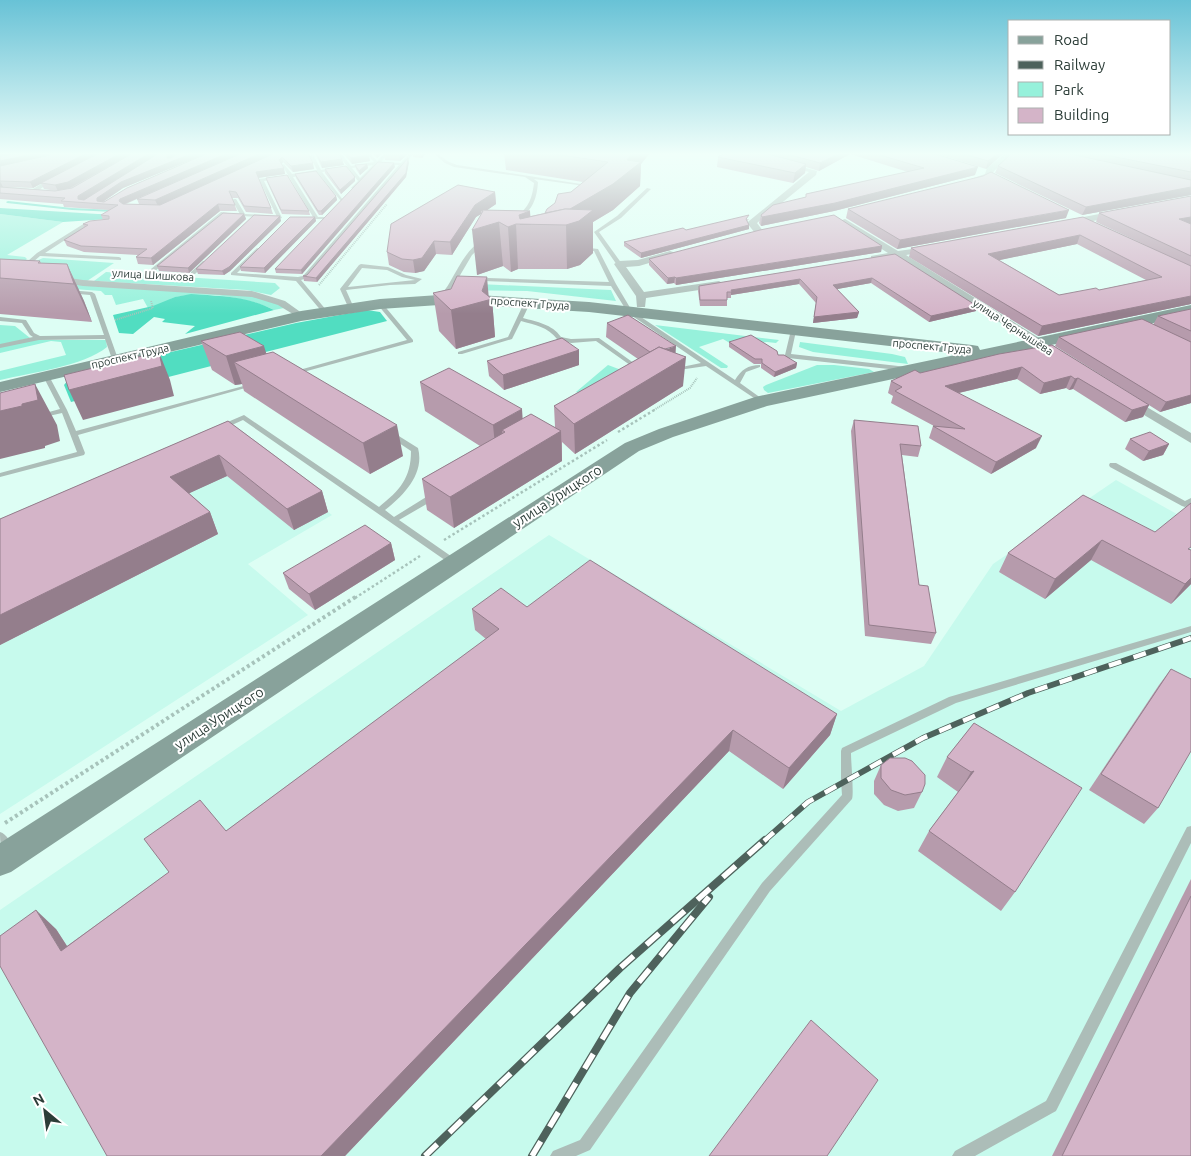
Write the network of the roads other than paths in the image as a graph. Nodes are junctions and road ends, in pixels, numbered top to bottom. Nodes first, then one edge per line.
1 (229, 207) edge
2 (239, 207) edge
3 (274, 207) edge
4 (310, 207) edge
5 (365, 207) edge
6 (530, 207) edge
7 (630, 207) edge
8 (772, 207) edge
9 (330, 212) edge
10 (1065, 212) edge
11 (1127, 212) edge
12 (223, 213) junction
13 (244, 215) junction
14 (839, 215) dead end
15 (254, 216) junction
16 (280, 218) junction
17 (298, 218) edge
18 (316, 218) junction
19 (324, 218) junction
20 (1082, 220) junction
21 (247, 222) edge
22 (103, 223) edge
23 (511, 223) edge
24 (1062, 224) edge
25 (282, 225) edge
26 (318, 225) edge
27 (1098, 228) edge
28 (758, 231) edge
29 (487, 238) edge
30 (946, 245) edge
31 (261, 246) edge
32 (472, 249) junction
33 (577, 249) dead end
34 (484, 250) edge
35 (676, 253) edge
36 (39, 254) junction
37 (897, 254) junction
38 (868, 259) edge
39 (119, 260) dead end
40 (207, 260) edge
41 (619, 264) junction
42 (18, 269) joint
43 (153, 270) dead end
44 (274, 270) edge
45 (193, 273) dead end
46 (268, 276) junction
47 (455, 278) junction
48 (298, 279) junction
49 (725, 283) edge
50 (613, 284) junction
51 (343, 289) junction
52 (64, 292) edge
53 (641, 296) junction
54 (439, 300) junction
55 (527, 303) junction
56 (380, 304) junction
57 (351, 308) junction
58 (1191, 310) edge
59 (325, 312) junction
60 (635, 313) junction
61 (301, 316) junction
62 (520, 319) junction
63 (0, 320) edge
64 (1136, 322) junction
65 (793, 331) junction
66 (1154, 331) edge
67 (107, 337) junction
68 (39, 338) junction
69 (1040, 343) junction
70 (0, 346) edge
71 (1006, 350) junction
72 (460, 353) dead end
73 (788, 356) junction
74 (780, 358) edge
75 (1062, 359) edge
76 (115, 360) junction
77 (706, 364) junction
78 (758, 366) edge
79 (915, 370) junction
80 (664, 371) edge
81 (292, 374) junction
82 (46, 376) junction
83 (282, 377) edge
84 (637, 378) edge
85 (300, 379) edge
86 (264, 382) edge
87 (736, 384) junction
88 (0, 387) edge
89 (1118, 394) edge
90 (762, 401) junction
91 (64, 410) junction
92 (36, 417) edge
93 (382, 430) edge
94 (209, 432) edge
95 (75, 434) junction
96 (1191, 439) edge
97 (1113, 465) dead end
98 (0, 475) edge
99 (444, 490) edge
100 (1191, 500) edge
101 (380, 510) junction
102 (394, 520) junction
103 (455, 562) junction
104 (1191, 628) edge
105 (1191, 831) edge
106 (4, 851) edge
107 (558, 1156) edge
108 (960, 1156) edge

1 - 12 lane
2 - 13 lane
3 - 16 lane
4 - 18 lane
5 - 48 lane
6 - 23 lane
7 - 41 lane
8 - 28 street
9 - 19 lane
10 - 20 street
11 - 20 street
12 - 13 lane
12 - 43 lane
13 - 15 lane
14 - 37 street, улица Чернышёва
15 - 16 lane
15 - 21 lane
16 - 25 lane
17 - 18 lane
18 - 19 lane
19 - 26 lane
20 - 24 street
20 - 27 street
22 - 36 lane
29 - 32 lane
30 - 37 street
31 - 46 lane
32 - 34 lane
32 - 47 lane
33 - 50 lane
35 - 41 street
36 - 39 lane
36 - 42 lane
37 - 38 street
37 - 69 street, улица Чернышёва
40 - 45 lane
41 - 53 street
42 - 61 street, улица Шишкова
44 - 46 lane
46 - 48 lane
47 - 50 lane
47 - 54 lane
48 - 59 lane
49 - 53 street
50 - 60 lane
51 - 51 lane
51 - 57 lane
52 - 67 lane
53 - 60 street
54 - 55 main road, проспект Труда
54 - 56 main road, проспект Труда
55 - 60 main road, проспект Труда
55 - 62 lane
56 - 57 main road, проспект Труда
56 - 81 lane
57 - 59 main road, проспект Труда
58 - 64 main road, улица Урицкого
59 - 61 main road, проспект Труда
60 - 65 main road, проспект Труда
60 - 77 lane
61 - 76 main road, проспект Труда
62 - 72 lane
62 - 84 lane
63 - 68 lane
64 - 66 street
64 - 69 main road, улица Урицкого
65 - 71 main road, проспект Труда
65 - 73 lane
67 - 68 lane
67 - 76 lane
68 - 70 lane
69 - 71 main road, улица Урицкого
69 - 75 street, улица Чернышёва
71 - 79 main road, улица Урицкого
73 - 74 lane
73 - 79 lane
76 - 82 main road, проспект Труда
77 - 80 lane
77 - 87 lane
78 - 87 lane
79 - 90 main road, улица Урицкого
81 - 83 lane
81 - 85 lane
82 - 88 main road, проспект Труда
82 - 91 lane
86 - 95 lane
87 - 90 lane
89 - 96 street
90 - 103 main road, улица Урицкого
91 - 92 lane
91 - 95 lane
93 - 101 lane
94 - 101 lane
95 - 98 lane
97 - 100 lane
99 - 102 lane
101 - 102 lane
102 - 103 lane
103 - 106 main road, улица Урицкого
104 - 107 lane
105 - 108 lane

